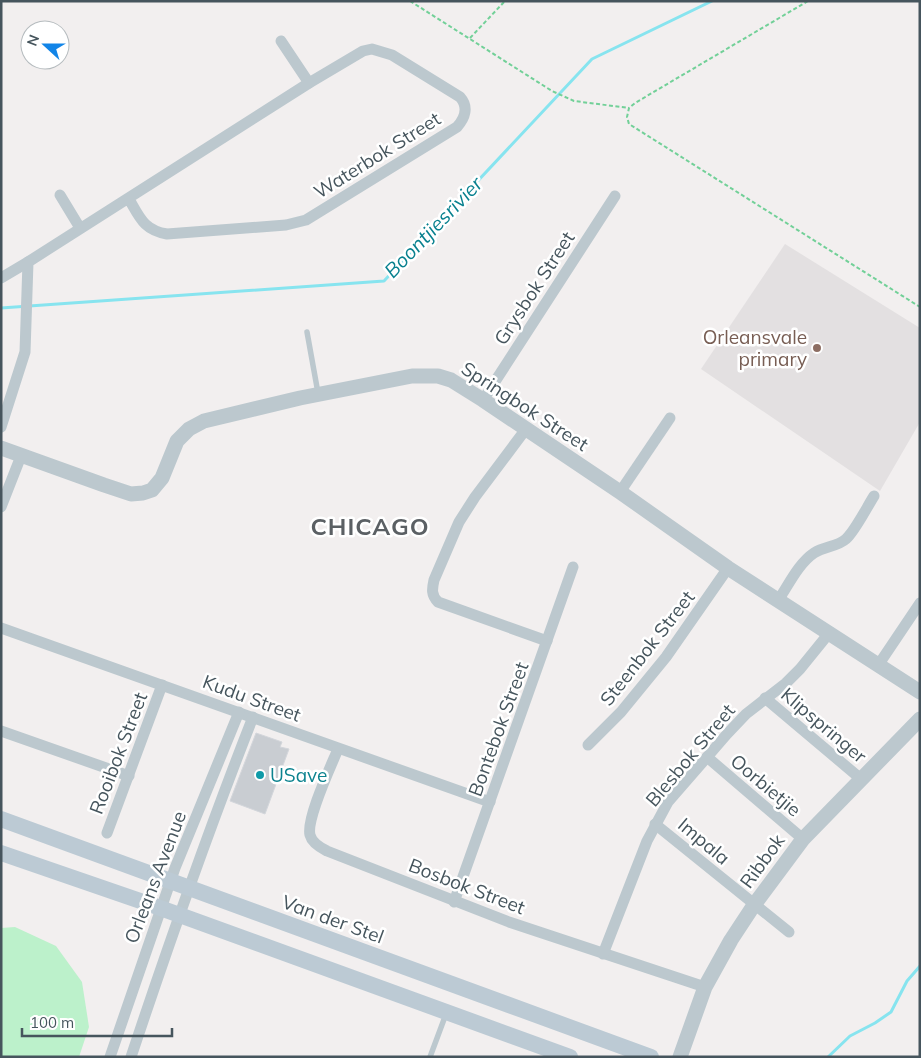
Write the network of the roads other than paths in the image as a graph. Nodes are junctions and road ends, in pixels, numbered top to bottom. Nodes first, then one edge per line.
1 (281, 41) dead end
2 (309, 83) junction
3 (60, 195) dead end
4 (615, 196) dead end
5 (129, 199) junction
6 (80, 228) junction
7 (28, 262) junction
8 (1, 278) edge
9 (307, 332) dead end
10 (318, 395) junction
11 (483, 400) junction
12 (670, 418) dead end
13 (1, 427) edge
14 (526, 429) junction
15 (1, 448) edge
16 (21, 456) junction
17 (620, 492) junction
18 (874, 496) dead end
19 (1, 507) edge
20 (573, 567) dead end
21 (728, 568) junction
22 (778, 599) junction
23 (920, 603) edge
24 (1, 628) edge
25 (830, 632) junction
26 (547, 641) junction
27 (879, 664) junction
28 (162, 685) junction
29 (920, 692) edge
30 (765, 698) junction
31 (239, 712) junction
32 (253, 717) junction
33 (920, 719) edge
34 (1, 730) edge
35 (588, 745) dead end
36 (338, 749) junction
37 (707, 757) junction
38 (129, 776) junction
39 (861, 779) junction
40 (490, 802) junction
41 (1, 819) edge
42 (655, 824) junction
43 (107, 833) dead end
44 (803, 839) junction
45 (1, 852) edge
46 (171, 881) junction
47 (189, 888) junction
48 (454, 902) junction
49 (754, 905) junction
50 (162, 909) junction
51 (178, 915) junction
52 (788, 932) dead end
53 (603, 954) junction
54 (705, 987) junction
55 (447, 1012) junction
56 (110, 1057) edge
57 (131, 1057) edge
58 (430, 1057) edge
59 (570, 1057) edge
60 (651, 1057) edge
61 (680, 1057) edge

1 - 2 street
2 - 5 street, Waterbok Street
2 - 5 street, Waterbok Street
3 - 6 street
4 - 11 street, Grysbok Street
5 - 6 street, Waterbok Street
6 - 7 street, Waterbok Street
7 - 8 street, Waterbok Street
7 - 13 street
9 - 10 lane
10 - 11 street, Springbok Street
10 - 16 street, Springbok Street
11 - 14 street, Springbok Street
12 - 17 street
14 - 17 street, Springbok Street
14 - 26 street
15 - 16 street, Springbok Street
16 - 19 street
17 - 21 street, Springbok Street
18 - 22 street
20 - 26 street, Bontebok Street
21 - 22 street, Springbok Street
21 - 35 street, Steenbok Street
22 - 25 street, Springbok Street
23 - 27 street
24 - 28 street, Kudu Street
25 - 27 street, Springbok Street
25 - 30 street, Blesbok Street
26 - 40 street, Bontebok Street
27 - 29 street, Springbok Street
28 - 31 street, Kudu Street
28 - 38 street, Rooibok Street
30 - 37 street, Blesbok Street
30 - 39 street, Klipspringer
31 - 32 street, Kudu Street
31 - 46 street, Orleans Avenue
32 - 36 street, Kudu Street
32 - 47 street, Orleans Avenue
33 - 39 street, Ribbok
34 - 38 street
36 - 40 street, Kudu Street
36 - 48 street, Bosbok Street
37 - 42 street, Blesbok Street
37 - 44 street, Oorbietjie
38 - 43 street, Rooibok Street
39 - 44 street, Ribbok
40 - 48 street, Bontebok Street
41 - 46 main road, Van der Stel
42 - 49 street, Impala
42 - 53 street, Blesbok Street
44 - 49 street, Ribbok
45 - 50 main road
46 - 47 main road, Van der Stel
46 - 50 street, Orleans Avenue
47 - 51 street, Orleans Avenue
47 - 60 main road, Van der Stel
48 - 53 street, Bosbok Street
49 - 52 street, Impala
49 - 54 street, Ribbok
50 - 51 main road
50 - 56 street, Orleans Avenue
51 - 55 main road
51 - 57 street, Orleans Avenue
53 - 54 street, Bosbok Street
54 - 61 street, Ribbok
55 - 58 lane
55 - 59 main road

